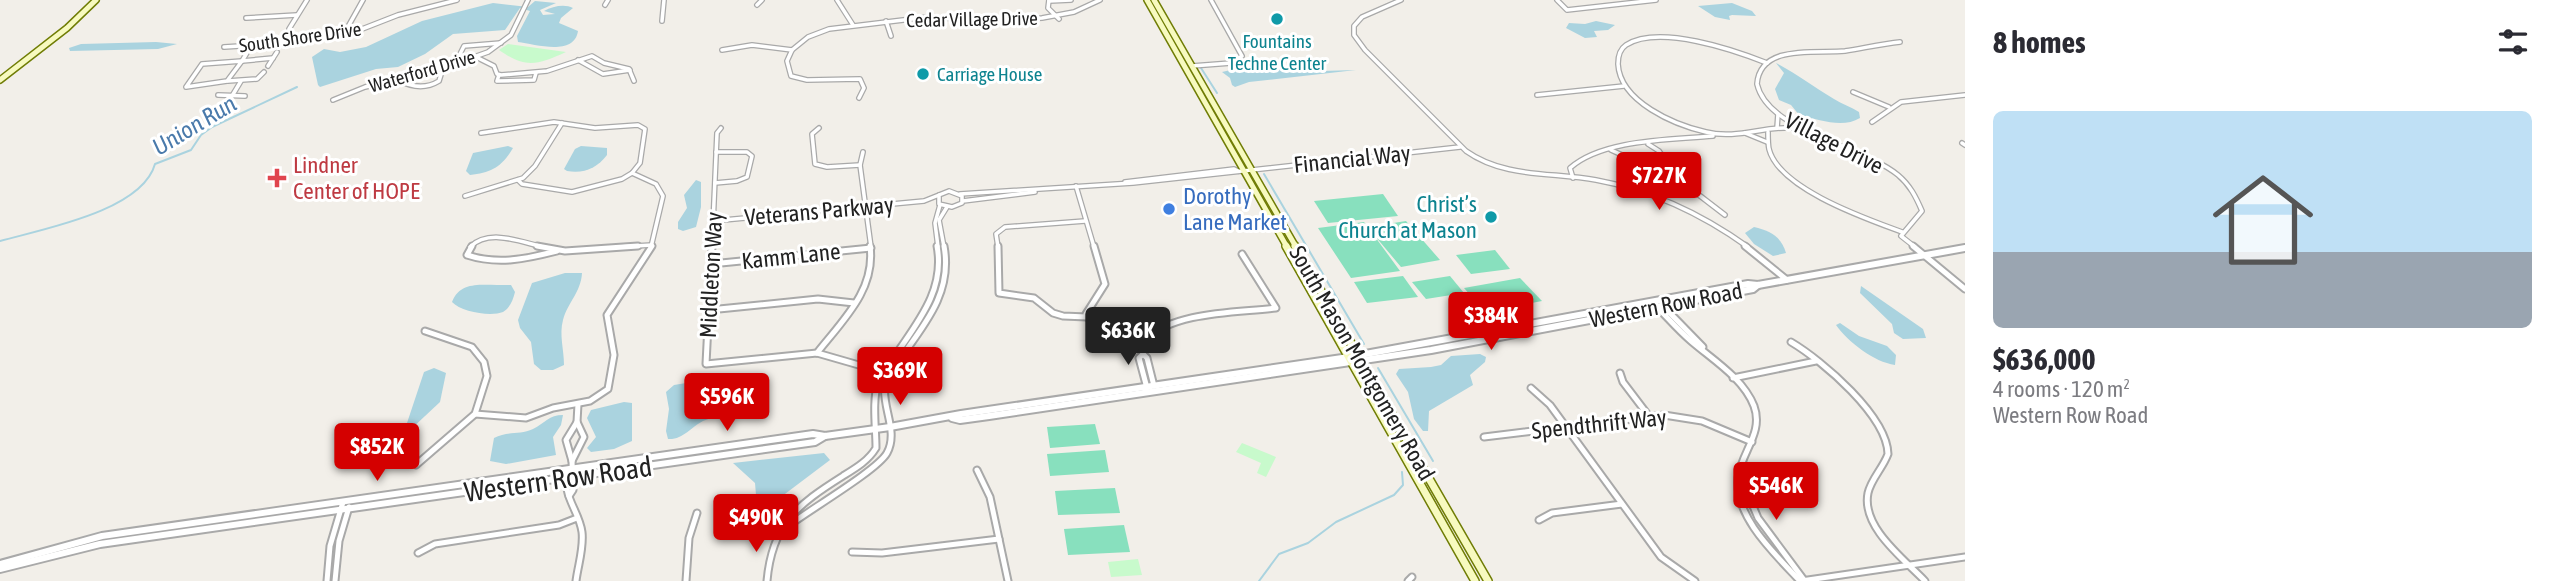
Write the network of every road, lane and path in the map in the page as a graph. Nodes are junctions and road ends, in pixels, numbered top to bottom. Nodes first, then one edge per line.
1 (94, 0) edge
2 (307, 0) edge
3 (363, 0) edge
4 (419, 0) edge
5 (457, 0) edge
6 (608, 0) edge
7 (664, 0) edge
8 (762, 0) edge
9 (837, 0) edge
10 (1071, 0) edge
11 (1100, 0) edge
12 (1147, 0) edge
13 (1154, 0) edge
14 (1211, 0) edge
15 (1401, 0) edge
16 (1557, 0) edge
17 (1656, 0) edge
18 (1049, 1) edge
19 (1637, 1) edge
20 (528, 2) edge
21 (605, 5) dead end
22 (757, 5) dead end
23 (425, 8) junction
24 (298, 15) junction
25 (246, 18) dead end
26 (1057, 18) junction
27 (662, 21) dead end
28 (886, 21) junction
29 (853, 24) junction
30 (345, 33) junction
31 (891, 36) dead end
32 (292, 40) junction
33 (1900, 42) dead end
34 (502, 43) junction
35 (252, 45) junction
36 (224, 47) dead end
37 (722, 50) dead end
38 (792, 50) junction
39 (277, 52) dead end
40 (476, 57) junction
41 (273, 58) junction
42 (578, 59) junction
43 (242, 61) junction
44 (1766, 63) junction
45 (455, 64) junction
46 (268, 66) dead end
47 (1192, 66) junction
48 (443, 68) junction
49 (630, 70) junction
50 (264, 72) dead end
51 (242, 80) junction
52 (398, 80) junction
53 (227, 81) junction
54 (634, 81) dead end
55 (0, 83) edge
56 (1625, 86) junction
57 (1853, 92) dead end
58 (1537, 94) dead end
59 (1964, 94) edge
60 (218, 96) dead end
61 (232, 96) junction
62 (245, 96) dead end
63 (859, 98) dead end
64 (333, 100) dead end
65 (1890, 108) junction
66 (1778, 114) junction
67 (563, 122) junction
68 (1872, 122) dead end
69 (721, 128) dead end
70 (819, 128) dead end
71 (1777, 128) junction
72 (1802, 128) junction
73 (1768, 132) junction
74 (481, 133) dead end
75 (1745, 133) junction
76 (1721, 135) junction
77 (1767, 142) junction
78 (1647, 144) junction
79 (1461, 147) junction
80 (1610, 150) junction
81 (716, 152) junction
82 (863, 152) dead end
83 (860, 165) junction
84 (1244, 170) junction
85 (632, 173) junction
86 (1663, 173) junction
87 (1573, 178) junction
88 (518, 180) junction
89 (715, 183) junction
90 (1076, 186) junction
91 (1044, 189) junction
92 (960, 194) junction
93 (939, 195) junction
94 (464, 196) dead end
95 (924, 201) junction
96 (963, 201) junction
97 (940, 205) junction
98 (866, 206) junction
99 (947, 207) junction
100 (1725, 215) dead end
101 (713, 220) junction
102 (1085, 221) junction
103 (1902, 232) junction
104 (652, 245) junction
105 (871, 248) junction
106 (1965, 248) edge
107 (557, 251) junction
108 (1242, 254) dead end
109 (1922, 255) junction
110 (711, 264) junction
111 (942, 279) junction
112 (1787, 280) junction
113 (1965, 289) edge
114 (855, 303) junction
115 (1657, 304) junction
116 (709, 310) junction
117 (1087, 317) junction
118 (425, 331) dead end
119 (1143, 340) junction
120 (1791, 342) dead end
121 (817, 352) junction
122 (1355, 359) junction
123 (1817, 361) junction
124 (887, 373) junction
125 (1620, 373) dead end
126 (1733, 378) junction
127 (1151, 388) junction
128 (1531, 388) dead end
129 (578, 404) junction
130 (475, 414) junction
131 (1649, 416) junction
132 (577, 422) junction
133 (1566, 426) junction
134 (877, 427) junction
135 (890, 427) junction
136 (1484, 437) dead end
137 (1752, 442) junction
138 (572, 461) junction
139 (416, 465) dead end
140 (977, 470) dead end
141 (572, 473) junction
142 (565, 478) junction
143 (569, 496) junction
144 (347, 501) junction
145 (1622, 503) junction
146 (344, 509) junction
147 (696, 513) dead end
148 (576, 518) junction
149 (1539, 520) dead end
150 (777, 535) junction
151 (999, 539) junction
152 (852, 552) dead end
153 (418, 553) dead end
154 (1965, 557) edge
155 (1910, 565) junction
156 (0, 566) edge
157 (327, 581) edge
158 (335, 581) edge
159 (576, 581) edge
160 (686, 581) edge
161 (767, 581) edge
162 (1008, 581) edge
163 (1475, 581) edge
164 (1488, 581) edge
165 (1695, 581) edge
166 (1803, 581) edge
167 (1926, 581) edge

1 - 55 main road
2 - 24 street
3 - 30 street
4 - 23 street
5 - 23 street, South Shore Drive
6 - 21 street
7 - 27 street
8 - 22 street
9 - 29 street
10 - 18 street
11 - 26 street, Cedar Village Drive
12 - 84 main road, South Mason Montgomery Road
13 - 47 main road, South Mason Montgomery Road
14 - 47 street
15 - 79 street
16 - 19 street
17 - 19 street
18 - 26 street
20 - 34 street, Waterford Drive
23 - 30 street, South Shore Drive
24 - 25 street
24 - 32 street
26 - 28 street, Cedar Village Drive
28 - 29 street, Cedar Village Drive
28 - 31 street
29 - 38 street, Cedar Village Drive
30 - 32 street, South Shore Drive
32 - 35 street, South Shore Drive
33 - 44 street
34 - 40 street, Waterford Drive
34 - 45 street
35 - 36 street, South Shore Drive
35 - 43 street
37 - 38 street
38 - 63 street
39 - 41 street
40 - 42 street
40 - 45 street, Waterford Drive
41 - 43 street
41 - 46 street
42 - 49 street
42 - 49 street
43 - 53 street
43 - 53 street
44 - 56 street
44 - 66 street, Village Drive
45 - 48 street, Waterford Drive
47 - 84 main road, South Mason Montgomery Road
48 - 52 street, Waterford Drive
48 - 52 street
49 - 54 street
50 - 51 street
51 - 53 street
51 - 61 street
52 - 64 street, Waterford Drive
56 - 58 street
56 - 76 street
57 - 65 street
59 - 65 street
60 - 61 street
61 - 62 street
65 - 68 street
66 - 71 street
66 - 72 street, Village Drive
67 - 74 street
67 - 85 street
67 - 88 street
69 - 81 street, Middleton Way
70 - 83 street
71 - 72 street
71 - 73 street
72 - 103 street, Village Drive
73 - 75 street
73 - 77 street
75 - 76 street
75 - 77 street
76 - 78 street
77 - 103 street
78 - 80 street
78 - 86 street
79 - 84 street, Financial Way
79 - 87 street
80 - 86 street
80 - 87 street
81 - 89 street, Middleton Way
81 - 89 street
82 - 83 street
83 - 98 street
84 - 90 street, Financial Way
84 - 122 main road, South Mason Montgomery Road
85 - 88 street
85 - 104 street
86 - 100 street
87 - 112 street
88 - 94 street
89 - 101 street, Middleton Way
90 - 91 street, Financial Way
90 - 102 street
91 - 92 street, Veterans Parkway
91 - 96 street
92 - 93 street, Veterans Parkway
92 - 96 street
93 - 95 street, Veterans Parkway
93 - 97 street
95 - 97 street, Veterans Parkway
95 - 98 street, Veterans Parkway
96 - 99 street
97 - 99 street, Veterans Parkway
97 - 111 street
98 - 101 street, Veterans Parkway
98 - 105 street
99 - 111 street
101 - 110 street, Middleton Way
102 - 117 street
102 - 117 street
103 - 109 street
104 - 107 street
104 - 129 street
105 - 110 street, Kamm Lane
105 - 114 street
106 - 109 street, Western Row Road
107 - 107 street
108 - 119 street
109 - 112 street, Western Row Road
109 - 113 street
110 - 116 street, Middleton Way
111 - 124 street
112 - 115 street, Western Row Road
114 - 116 street
114 - 121 street
115 - 122 street, Western Row Road
115 - 126 street
116 - 121 street, Middleton Way
117 - 119 street
118 - 130 street
119 - 127 street
120 - 123 street
121 - 124 street, Middleton Way
122 - 127 street, Western Row Road
122 - 163 main road, South Mason Montgomery Road
122 - 164 main road, South Mason Montgomery Road
123 - 126 street
123 - 155 street
124 - 134 street
124 - 135 street
125 - 131 street
126 - 137 street
127 - 135 street, Western Row Road
128 - 133 street
129 - 130 street
129 - 132 street
130 - 139 street
131 - 133 street, Spendthrift Way
131 - 137 street, Spendthrift Way
132 - 138 street
132 - 138 street
133 - 136 street, Spendthrift Way
133 - 145 street
134 - 135 street, Western Row Road
134 - 141 street, Western Row Road
134 - 150 street
135 - 150 street
137 - 166 street
138 - 141 street
140 - 151 street
141 - 142 street, Western Row Road
141 - 143 street
141 - 144 street, Western Row Road
142 - 143 street
142 - 146 street, Western Row Road
143 - 148 street
144 - 146 street
144 - 156 street, Western Row Road
145 - 149 street
145 - 165 street
146 - 156 street, Western Row Road
146 - 157 street
146 - 158 street
147 - 160 street
148 - 153 street
148 - 159 street
150 - 161 street
151 - 152 street
151 - 162 street
154 - 155 street
155 - 166 street
155 - 167 street

